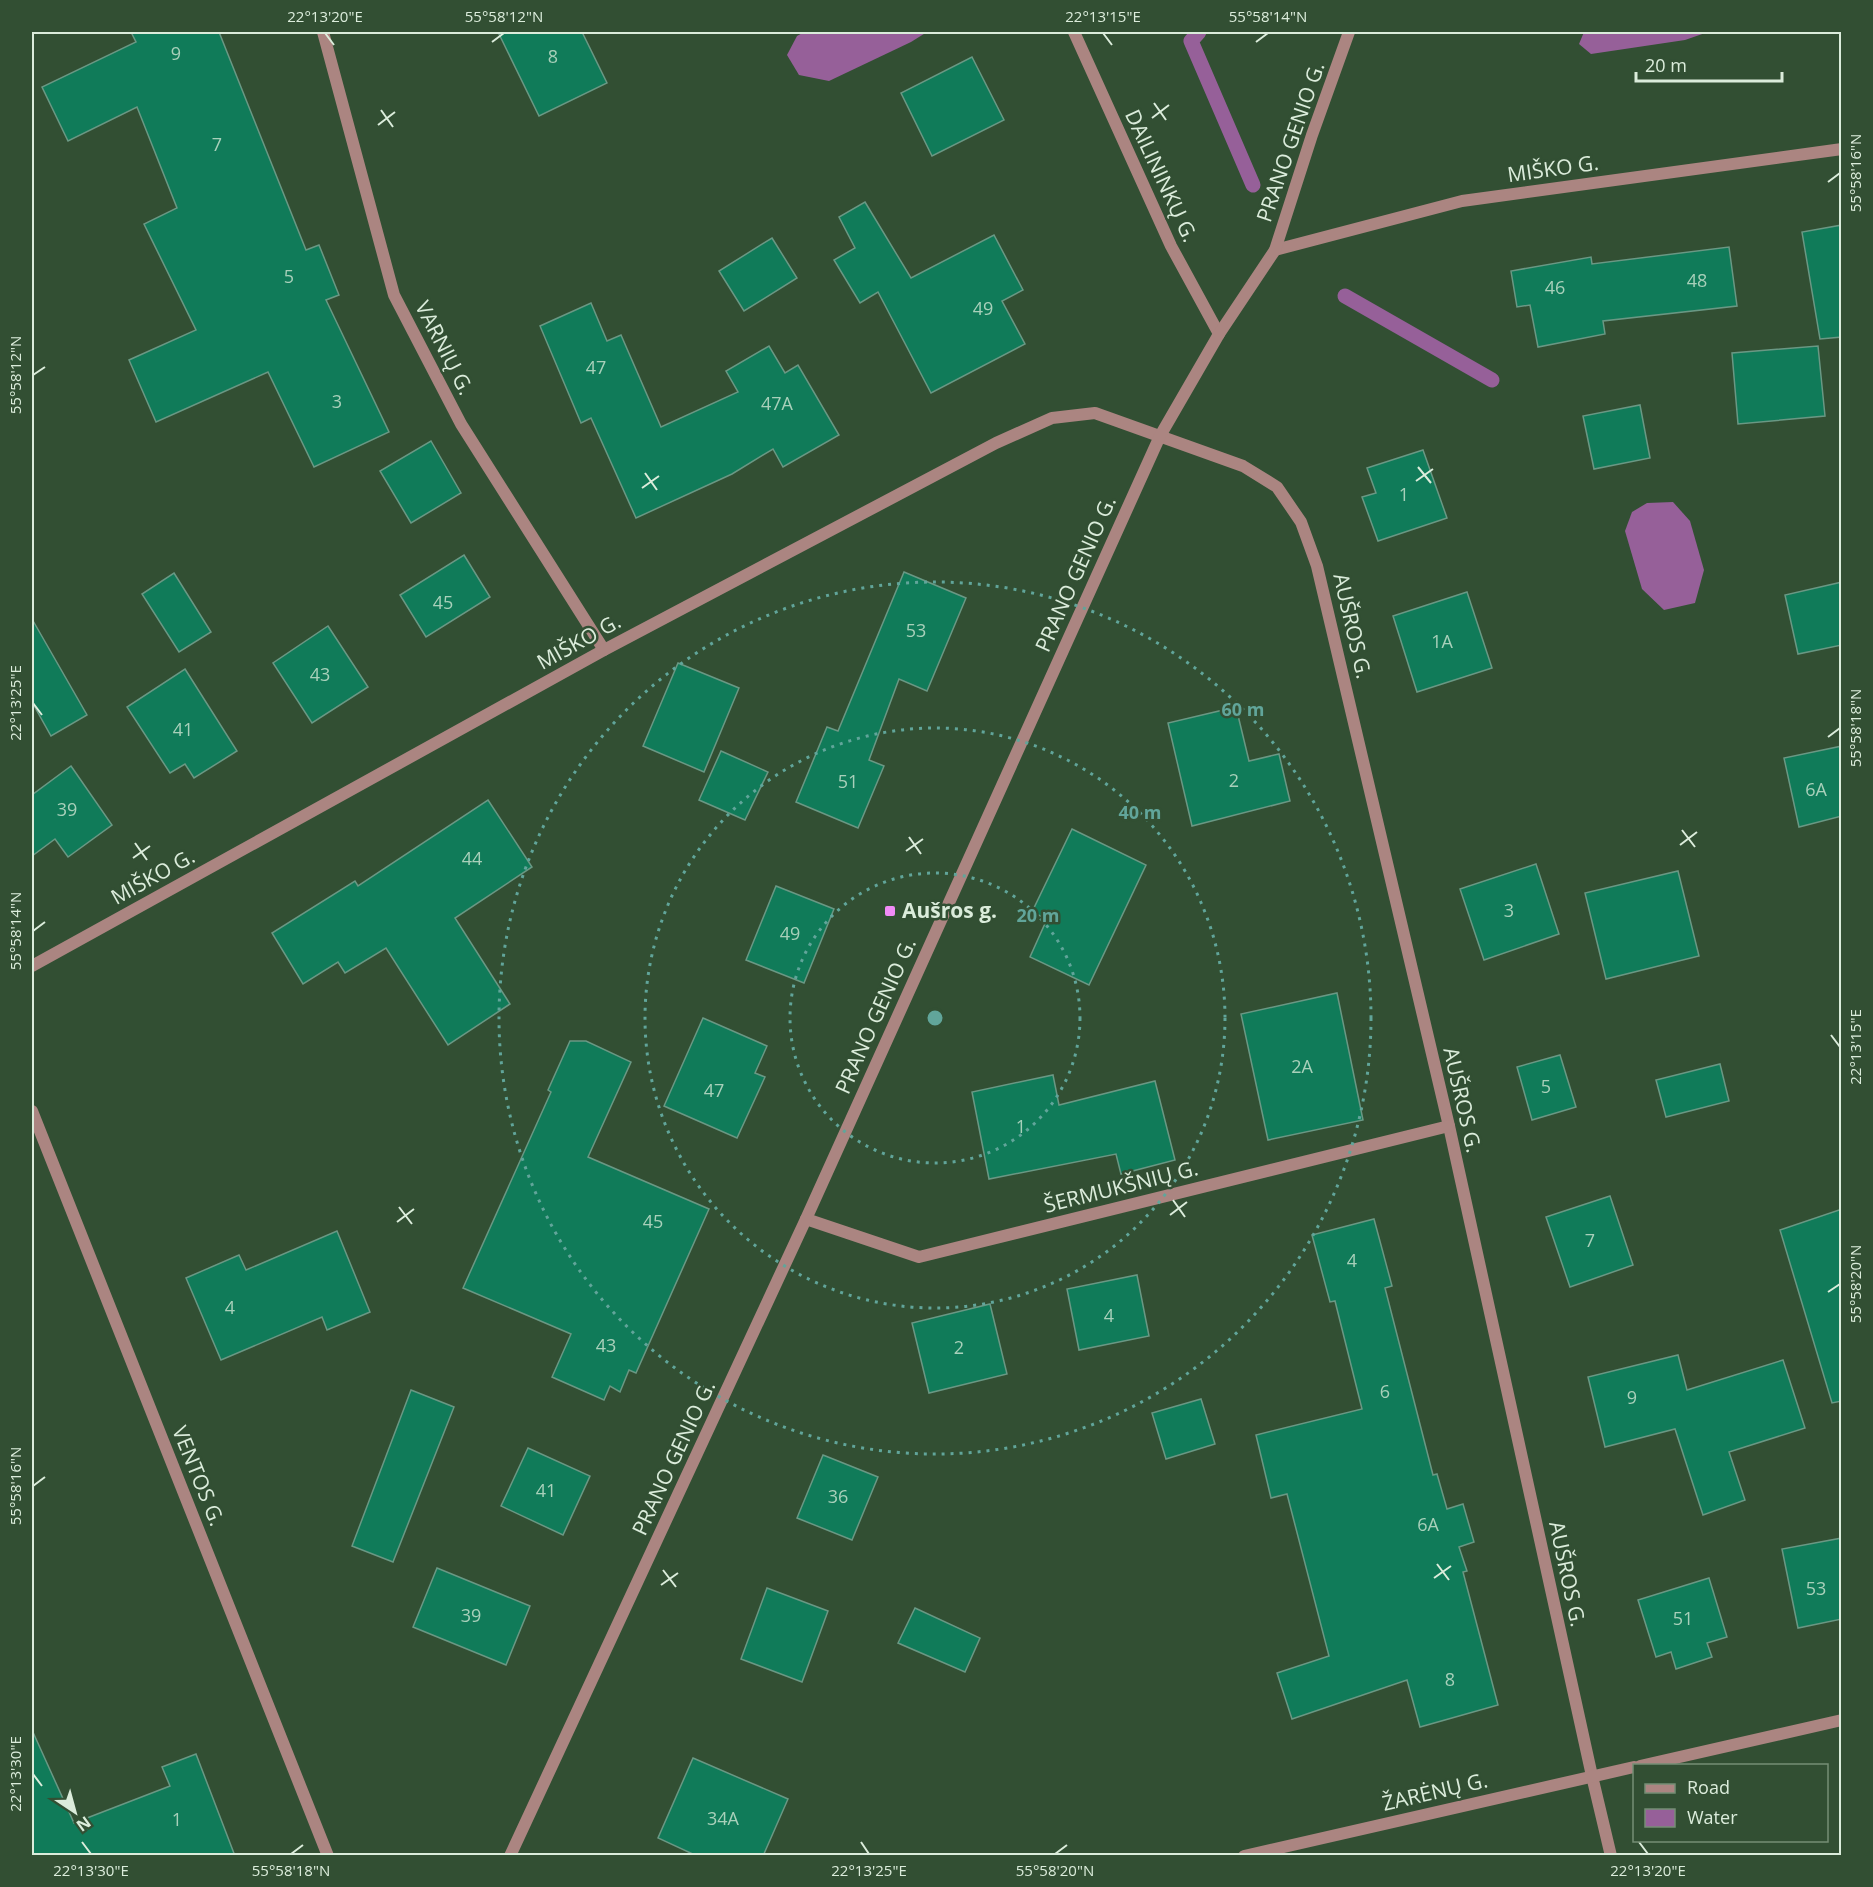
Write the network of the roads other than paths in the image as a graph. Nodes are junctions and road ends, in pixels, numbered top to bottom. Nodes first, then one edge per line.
1 (322, 32) edge
2 (1074, 32) edge
3 (1349, 32) edge
4 (1842, 149) edge
5 (1275, 250) junction
6 (1220, 334) junction
7 (1160, 436) junction
8 (604, 650) junction
9 (32, 966) edge
10 (32, 1110) edge
11 (1449, 1126) junction
12 (806, 1219) junction
13 (1842, 1720) edge
14 (1649, 1764) edge
15 (1633, 1767) edge
16 (1592, 1776) junction
17 (328, 1856) edge
18 (510, 1856) edge
19 (1244, 1856) edge
20 (1611, 1856) edge

1 - 8 street, VARNIŲ G.
2 - 6 street, DAILININKŲ G.
3 - 5 street, PRANO GENIO G.
4 - 5 street, MIŠKO G.
5 - 6 street, PRANO GENIO G.
6 - 7 street, PRANO GENIO G.
7 - 8 street, MIŠKO G.
7 - 11 street, AUŠROS G.
7 - 12 street, PRANO GENIO G.
8 - 9 street, MIŠKO G.
10 - 17 street, VENTOS G.
11 - 12 street, ŠERMUKŠNIŲ G.
11 - 16 street, AUŠROS G.
12 - 18 street, PRANO GENIO G.
13 - 14 street
15 - 16 street, ŽARĖNŲ G.
16 - 19 street, ŽARĖNŲ G.
16 - 20 street, AUŠROS G.

